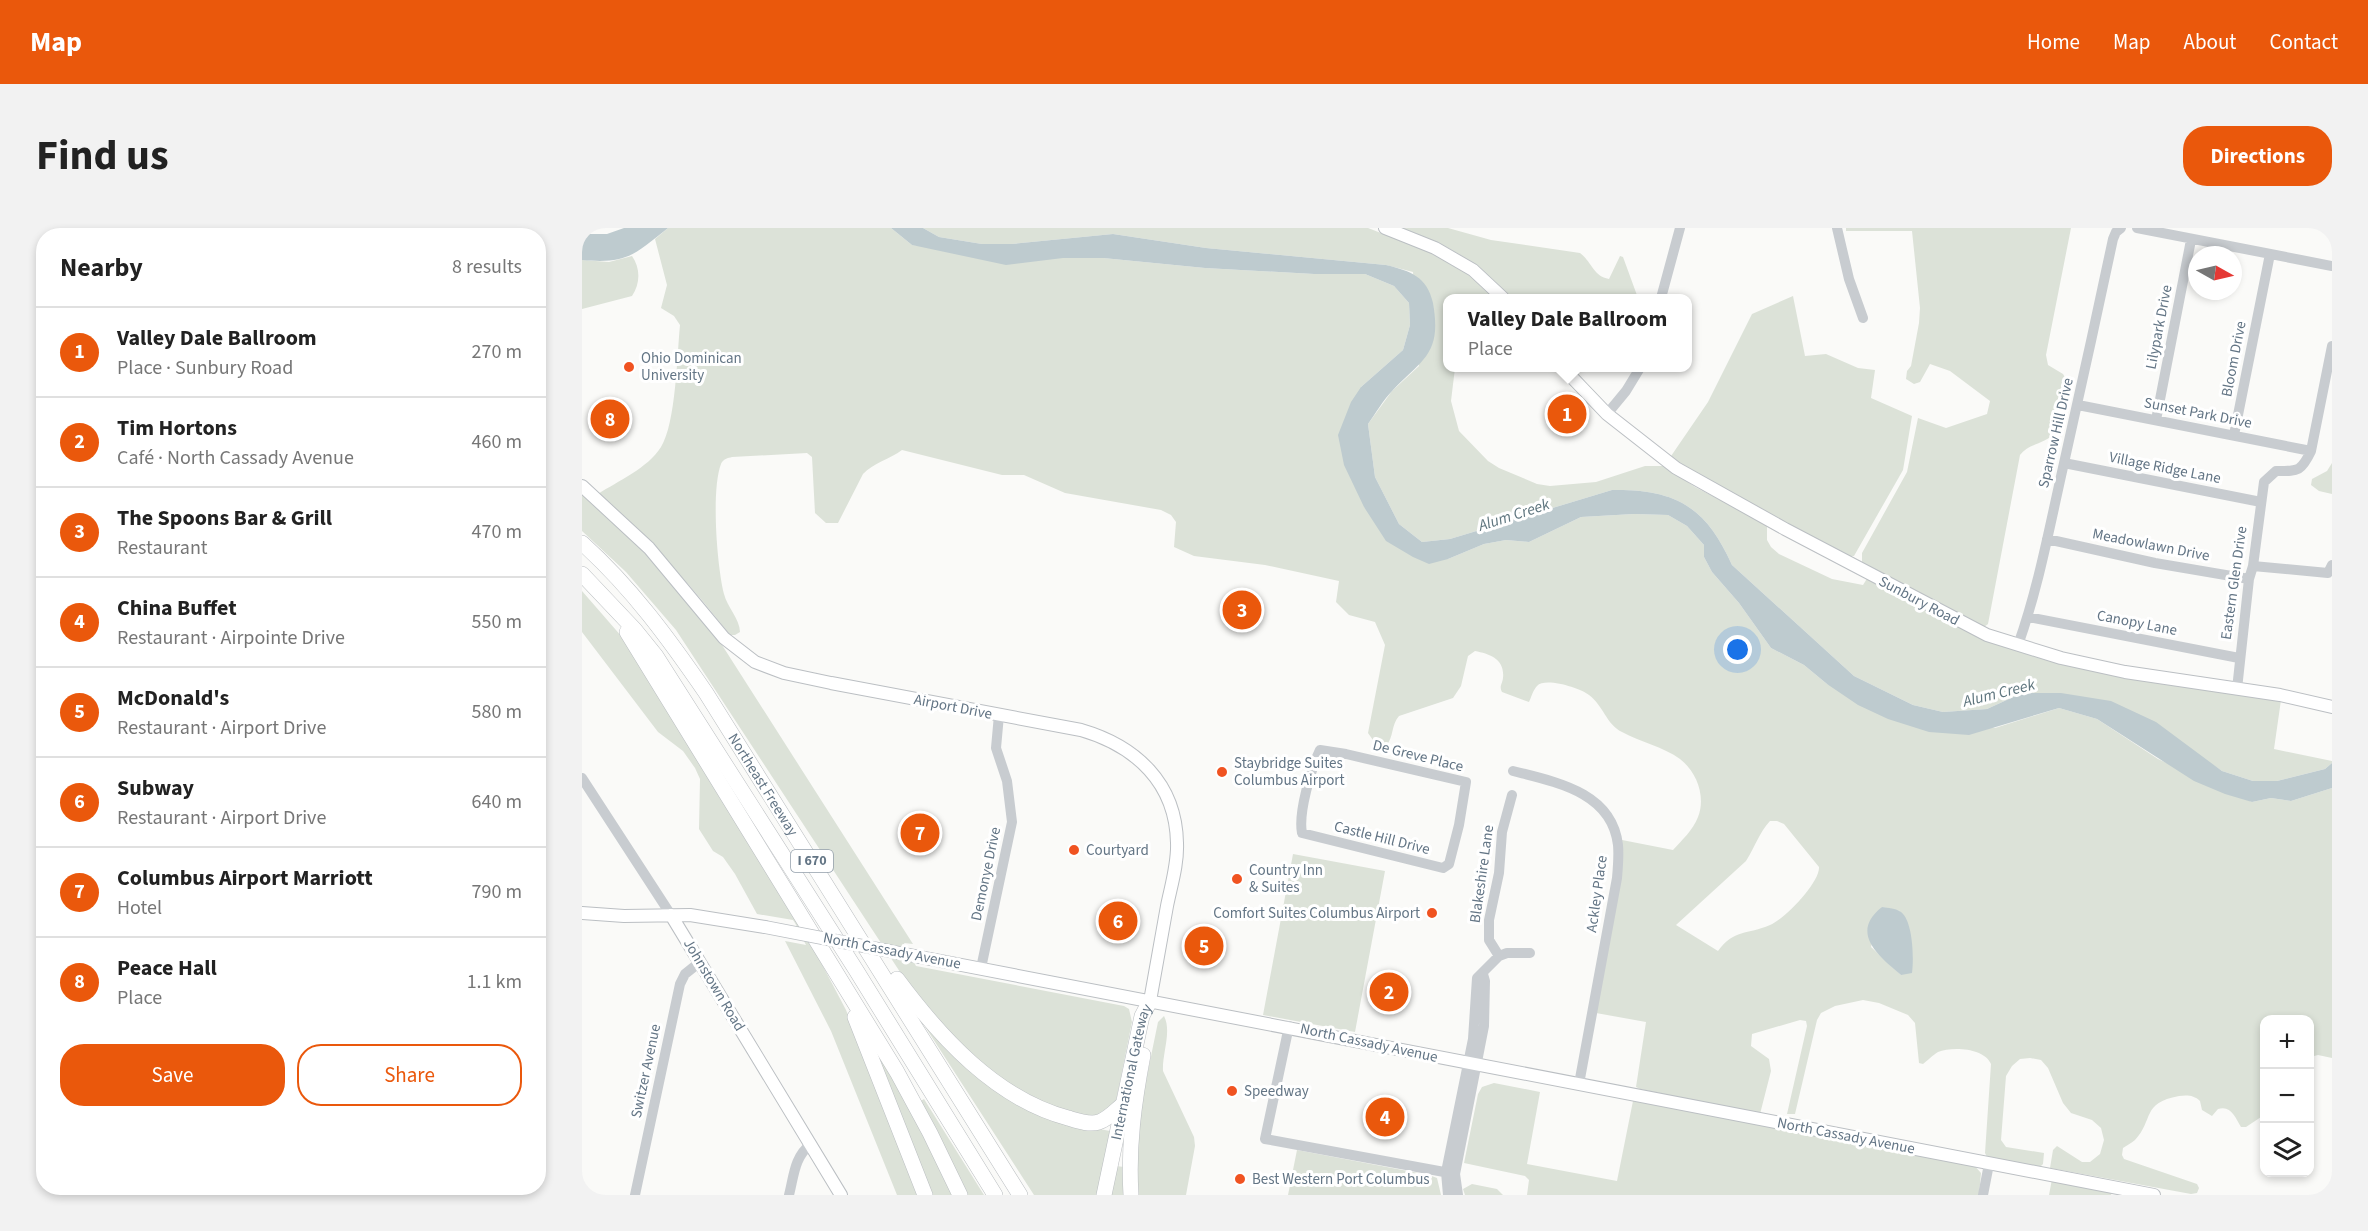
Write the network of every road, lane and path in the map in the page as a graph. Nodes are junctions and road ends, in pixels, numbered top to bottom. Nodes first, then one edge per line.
1 (1385, 228) edge
2 (1680, 228) edge
3 (1837, 228) edge
4 (2121, 228) edge
5 (2137, 228) edge
6 (2191, 240) junction
7 (2270, 254) junction
8 (2332, 266) edge
9 (1499, 294) edge
10 (1662, 294) edge
11 (1863, 318) dead end
12 (2332, 346) edge
13 (1567, 372) edge
14 (1638, 372) edge
15 (2078, 405) junction
16 (1607, 414) junction
17 (2157, 420) junction
18 (2234, 435) junction
19 (2311, 451) junction
20 (2064, 463) junction
21 (582, 486) edge
22 (2260, 502) junction
23 (2047, 539) junction
24 (582, 543) edge
25 (2332, 565) edge
26 (2253, 566) junction
27 (582, 574) edge
28 (2249, 579) junction
29 (612, 606) junction
30 (2028, 617) junction
31 (2018, 645) junction
32 (2239, 658) junction
33 (2237, 689) junction
34 (2332, 707) edge
35 (999, 715) junction
36 (1513, 771) dead end
37 (582, 778) edge
38 (1512, 795) dead end
39 (1459, 825) joint
40 (1302, 833) joint
41 (582, 913) edge
42 (671, 915) junction
43 (846, 917) junction
44 (1530, 953) dead end
45 (1499, 956) junction
46 (700, 962) junction
47 (981, 968) junction
48 (834, 970) junction
49 (1150, 1001) junction
50 (1289, 1026) junction
51 (1472, 1064) junction
52 (1579, 1084) junction
53 (1122, 1106) junction
54 (811, 1144) junction
55 (1989, 1164) junction
56 (1450, 1173) junction
57 (635, 1195) edge
58 (789, 1195) edge
59 (841, 1195) edge
60 (925, 1195) edge
61 (960, 1195) edge
62 (995, 1195) edge
63 (1020, 1195) edge
64 (1104, 1195) edge
65 (1131, 1195) edge
66 (1448, 1195) edge
67 (1458, 1195) edge
68 (1983, 1195) edge
69 (2154, 1195) edge

1 - 9 main road
2 - 10 street
3 - 11 street
4 - 15 street, Sparrow Hill Drive
5 - 6 street
6 - 7 street
6 - 17 street, Lilypark Drive
7 - 8 street
7 - 18 street, Bloom Drive
12 - 19 street
13 - 16 main road, Sunbury Road
14 - 16 street
15 - 17 street, Sunset Park Drive
15 - 20 street, Sparrow Hill Drive
16 - 31 main road, Sunbury Road
17 - 18 street, Sunset Park Drive
18 - 19 street, Sunset Park Drive
19 - 22 street, Eastern Glen Drive
20 - 22 street, Village Ridge Lane
20 - 23 street, Sparrow Hill Drive
21 - 35 main road, Airport Drive
22 - 26 street, Eastern Glen Drive
23 - 28 street, Meadowlawn Drive
23 - 30 street, Sparrow Hill Drive
24 - 43 highway, Northeast Freeway / I 670
25 - 26 street
26 - 28 street, Eastern Glen Drive
27 - 29 highway, Northeast Freeway / I 670
28 - 32 street, Eastern Glen Drive
29 - 48 highway
29 - 62 highway, Northeast Freeway / I 670
30 - 31 street, Sparrow Hill Drive
30 - 32 street, Canopy Lane
31 - 33 main road, Sunbury Road
32 - 33 street, Eastern Glen Drive
33 - 34 main road, Sunbury Road
35 - 47 street, Demonye Drive
35 - 49 main road, Airport Drive
36 - 52 street, Ackley Place
37 - 42 street, Johnstown Road
38 - 45 street, Blakeshire Lane
39 - 40 street, Castle Hill Drive
39 - 40 street, De Greve Place
41 - 42 main road, North Cassady Avenue
42 - 46 main road, Johnstown Road
42 - 47 main road, North Cassady Avenue, bridge
43 - 53 highway
43 - 63 highway, Northeast Freeway / I 670
44 - 45 street
45 - 51 street
46 - 54 main road, Johnstown Road
46 - 57 street, Switzer Avenue
47 - 49 main road, North Cassady Avenue
48 - 60 highway
48 - 61 highway
49 - 50 main road, North Cassady Avenue
49 - 53 highway, International Gateway
49 - 65 highway, International Gateway
50 - 51 main road, North Cassady Avenue
50 - 56 street
51 - 52 main road, North Cassady Avenue
51 - 56 street
52 - 55 main road, North Cassady Avenue
53 - 64 highway, International Gateway
54 - 58 street
54 - 59 main road, Johnstown Road
55 - 68 street
55 - 69 main road, North Cassady Avenue
56 - 66 street
56 - 67 street

